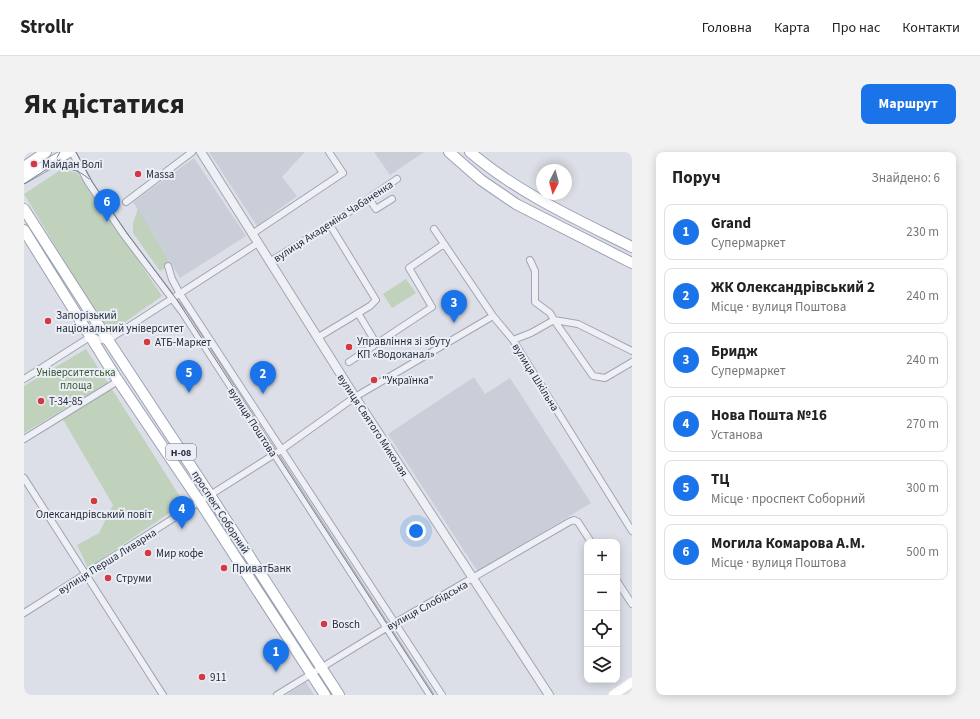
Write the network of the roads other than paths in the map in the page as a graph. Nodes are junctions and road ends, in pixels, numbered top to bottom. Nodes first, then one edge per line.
1 (70, 152) edge
2 (192, 152) edge
3 (201, 152) edge
4 (329, 152) edge
5 (449, 152) edge
6 (470, 152) edge
7 (44, 154) edge
8 (24, 158) edge
9 (24, 167) edge
10 (24, 178) edge
11 (397, 179) dead end
12 (369, 199) junction
13 (392, 199) dead end
14 (126, 202) dead end
15 (24, 208) edge
16 (330, 225) junction
17 (434, 229) dead end
18 (24, 230) edge
19 (252, 234) junction
20 (258, 243) junction
21 (444, 244) junction
22 (632, 247) edge
23 (530, 260) dead end
24 (269, 262) junction
25 (632, 263) edge
26 (168, 266) dead end
27 (180, 294) junction
28 (172, 298) junction
29 (358, 314) junction
30 (493, 316) junction
31 (554, 320) junction
32 (90, 337) junction
33 (317, 338) junction
34 (108, 340) junction
35 (512, 340) junction
36 (376, 343) junction
37 (632, 351) edge
38 (349, 362) dead end
39 (632, 362) edge
40 (24, 379) edge
41 (118, 381) junction
42 (355, 397) junction
43 (24, 438) edge
44 (281, 449) junction
45 (273, 454) junction
46 (24, 478) edge
47 (210, 495) junction
48 (200, 502) junction
49 (632, 531) edge
50 (589, 539) edge
51 (86, 575) junction
52 (473, 579) junction
53 (620, 586) edge
54 (632, 604) edge
55 (24, 613) edge
56 (396, 623) junction
57 (386, 628) junction
58 (316, 670) junction
59 (632, 682) edge
60 (163, 695) edge
61 (277, 695) edge
62 (325, 695) edge
63 (338, 695) edge
64 (430, 695) edge
65 (442, 695) edge
66 (549, 695) edge
67 (613, 695) edge

1 - 10 main road
1 - 28 street, вулиця Поштова
2 - 14 street
3 - 19 street, вулиця Святого Миколая
4 - 19 street
5 - 25 main road
6 - 22 main road
7 - 8 main road
7 - 9 main road
11 - 12 street, вулиця Академіка Чабаненка
12 - 13 street
12 - 16 street, вулиця Академіка Чабаненка
15 - 34 main road, проспект Соборний / Н-08
16 - 24 street, вулиця Академіка Чабаненка
16 - 29 street
17 - 21 street, вулиця Шкільна
18 - 32 main road, проспект Соборний / Н-08
19 - 20 street, вулиця Святого Миколая
20 - 24 street, вулиця Святого Миколая
20 - 27 street, вулиця Академіка Чабаненка
21 - 30 street, вулиця Шкільна
21 - 36 street
23 - 31 street
24 - 33 street, вулиця Святого Миколая
26 - 27 street, вулиця Поштова
27 - 28 street, вулиця Академіка Чабаненка
27 - 44 street, вулиця Поштова
28 - 34 street, вулиця Академіка Чабаненка
28 - 45 street, вулиця Поштова
29 - 33 street
29 - 36 street
30 - 35 street, вулиця Шкільна
30 - 42 street, вулиця Перша Ливарна
31 - 35 street
31 - 37 street
31 - 39 street
32 - 34 street
32 - 40 street
32 - 41 main road, проспект Соборний / Н-08
33 - 42 street, вулиця Святого Миколая
34 - 47 main road, проспект Соборний / Н-08
35 - 49 street, вулиця Шкільна
36 - 38 street
41 - 43 street
41 - 48 main road, проспект Соборний / Н-08
42 - 44 street, вулиця Перша Ливарна
42 - 52 street, вулиця Святого Миколая
44 - 45 street, вулиця Перша Ливарна
44 - 56 street, вулиця Поштова
45 - 47 street, вулиця Перша Ливарна
45 - 57 street, вулиця Поштова
46 - 51 street
47 - 48 street, вулиця Перша Ливарна
47 - 58 main road, проспект Соборний / Н-08
48 - 51 street, вулиця Перша Ливарна
48 - 58 main road, проспект Соборний / Н-08
50 - 52 street, вулиця Слобідська
51 - 55 street, вулиця Перша Ливарна
51 - 60 street
52 - 56 street, вулиця Слобідська
52 - 66 street, вулиця Святого Миколая
53 - 54 street
56 - 57 street, вулиця Слобідська
56 - 65 street, вулиця Поштова
57 - 58 street, вулиця Слобідська
57 - 64 street, вулиця Поштова
58 - 61 street, вулиця Слобідська
58 - 62 main road, проспект Соборний / Н-08
58 - 63 main road, проспект Соборний / Н-08
59 - 67 main road

